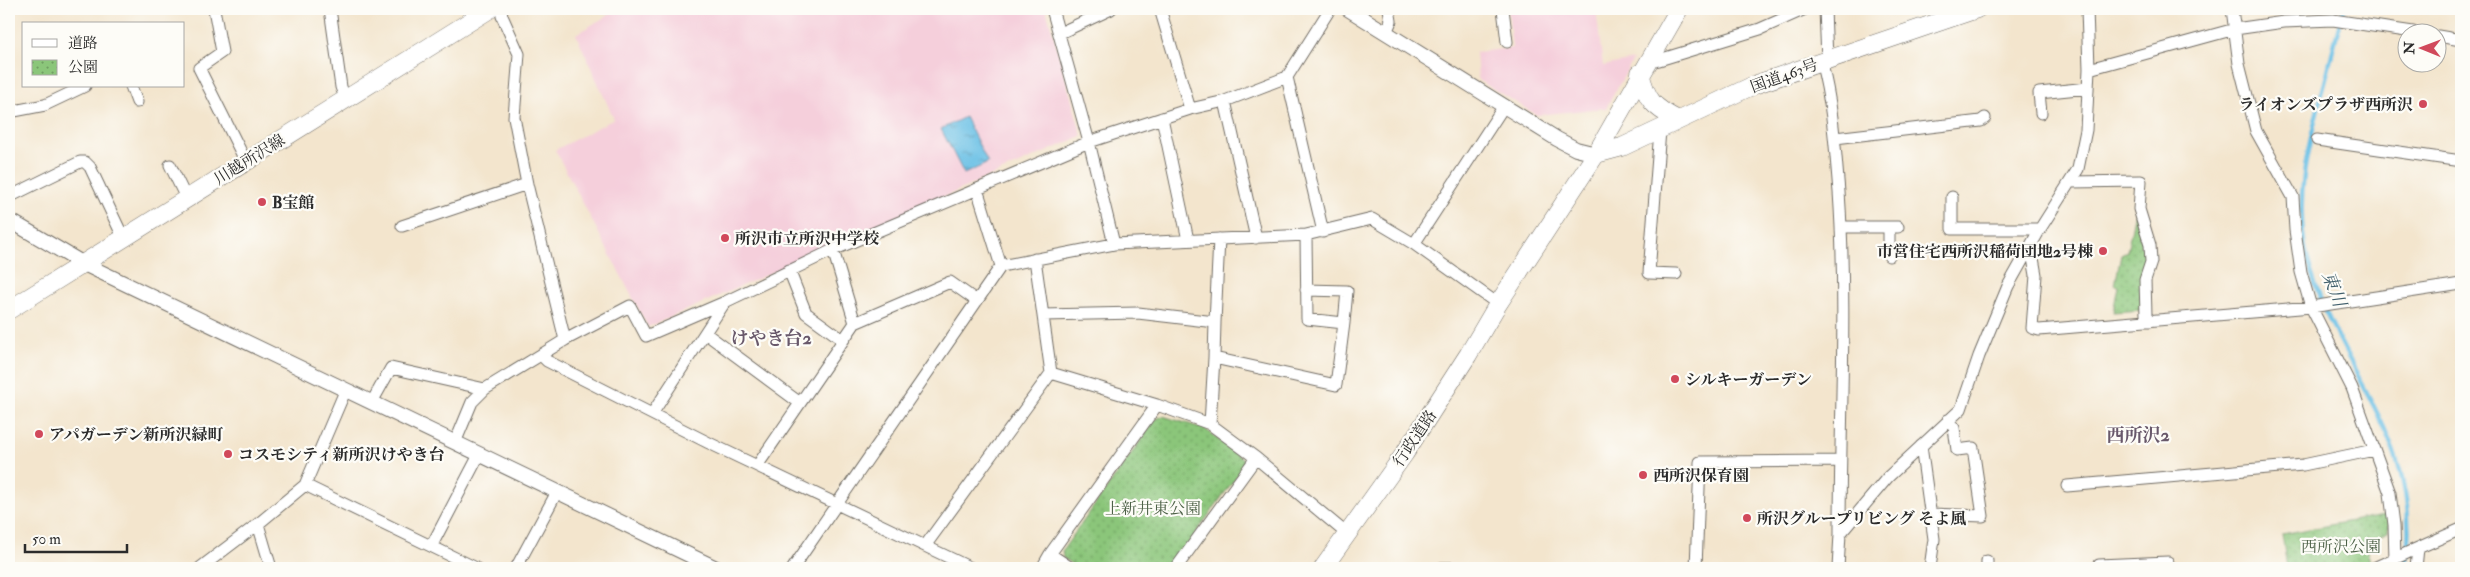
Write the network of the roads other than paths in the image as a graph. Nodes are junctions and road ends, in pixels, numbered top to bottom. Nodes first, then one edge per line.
1 (214, 9) edge
2 (330, 9) edge
3 (490, 9) edge
4 (501, 9) edge
5 (1052, 9) edge
6 (1111, 9) edge
7 (1160, 9) edge
8 (1330, 9) edge
9 (1348, 9) edge
10 (1389, 9) edge
11 (1503, 9) edge
12 (1679, 9) edge
13 (1806, 9) edge
14 (1825, 9) edge
15 (1978, 9) edge
16 (2087, 9) edge
17 (2232, 9) edge
18 (2234, 29) junction
19 (2398, 30) edge
20 (1060, 33) junction
21 (1386, 33) junction
22 (2448, 38) edge
23 (2461, 40) edge
24 (1507, 42) dead end
25 (1824, 60) junction
26 (1644, 68) junction
27 (2089, 69) junction
28 (1287, 77) junction
29 (81, 88) edge
30 (132, 88) edge
31 (2088, 88) junction
32 (346, 100) junction
33 (1225, 101) junction
34 (137, 102) dead end
35 (1504, 106) junction
36 (1190, 109) junction
37 (9, 112) edge
38 (2041, 113) dead end
39 (1162, 118) junction
40 (1985, 118) dead end
41 (1678, 120) junction
42 (1660, 130) junction
43 (1835, 138) junction
44 (2317, 140) dead end
45 (1089, 142) junction
46 (1596, 154) junction
47 (2461, 161) edge
48 (246, 162) junction
49 (170, 165) dead end
50 (2071, 182) junction
51 (527, 184) junction
52 (976, 189) junction
53 (9, 197) edge
54 (1952, 197) dead end
55 (186, 198) junction
56 (9, 220) edge
57 (402, 226) dead end
58 (1841, 227) junction
59 (2040, 229) junction
60 (1323, 232) junction
61 (1306, 235) junction
62 (123, 238) junction
63 (1256, 238) junction
64 (1219, 239) junction
65 (1188, 240) junction
66 (1114, 244) junction
67 (1414, 244) junction
68 (2031, 247) junction
69 (833, 250) junction
70 (1888, 256) dead end
71 (1035, 259) junction
72 (82, 263) junction
73 (1001, 266) junction
74 (789, 270) junction
75 (1676, 274) dead end
76 (2461, 284) edge
77 (1306, 290) junction
78 (977, 301) junction
79 (725, 302) junction
80 (1498, 304) junction
81 (2318, 306) junction
82 (9, 310) edge
83 (1043, 315) junction
84 (2150, 321) junction
85 (1215, 322) junction
86 (855, 323) junction
87 (1344, 323) junction
88 (705, 333) junction
89 (565, 340) junction
90 (843, 340) junction
91 (541, 355) junction
92 (1214, 358) junction
93 (1051, 373) junction
94 (346, 389) junction
95 (485, 389) junction
96 (372, 402) junction
97 (800, 403) junction
98 (1157, 405) junction
99 (652, 414) junction
100 (1948, 420) junction
101 (1210, 424) junction
102 (455, 443) junction
103 (1921, 446) junction
104 (2374, 450) junction
105 (480, 455) junction
106 (1256, 458) junction
107 (1840, 461) junction
108 (757, 466) junction
109 (305, 485) junction
110 (2067, 486) dead end
111 (558, 492) junction
112 (836, 504) junction
113 (1932, 514) junction
114 (258, 524) junction
115 (2461, 529) edge
116 (1347, 534) junction
117 (1840, 534) junction
118 (432, 545) junction
119 (924, 546) junction
120 (2415, 550) junction
121 (1050, 554) junction
122 (2398, 557) junction
123 (2099, 565) dead end
124 (200, 568) edge
125 (271, 568) edge
126 (476, 568) edge
127 (516, 568) edge
128 (716, 568) edge
129 (792, 568) edge
130 (971, 568) edge
131 (1042, 568) edge
132 (1071, 568) edge
133 (1176, 568) edge
134 (1323, 568) edge
135 (1441, 568) edge
136 (1454, 568) edge
137 (1696, 568) edge
138 (1838, 568) edge
139 (1930, 568) edge
140 (2168, 568) edge
141 (2374, 568) edge
142 (2416, 568) edge

1 - 48 street
2 - 32 street
3 - 32 main road, 川越所沢線
4 - 51 street
5 - 20 street
6 - 20 street
7 - 36 street
8 - 28 street
9 - 21 street
10 - 21 street
11 - 24 street
12 - 26 main road
13 - 26 street
14 - 25 street
15 - 25 main road, 国道463号
16 - 27 street
17 - 18 street
18 - 19 street
18 - 27 street
18 - 81 street
20 - 45 street
21 - 35 street
22 - 23 street
25 - 41 main road, 国道463号
25 - 43 street
26 - 41 main road
26 - 46 main road
27 - 31 street
28 - 33 street
28 - 60 street
29 - 37 street
30 - 34 street
31 - 38 street
31 - 50 street
32 - 48 main road, 川越所沢線
33 - 36 street
33 - 63 street
35 - 46 street
35 - 67 street
36 - 39 street
39 - 45 street
39 - 65 street
40 - 43 street
41 - 42 main road, 国道463号
42 - 46 main road, 国道463号
42 - 75 street
43 - 58 street
44 - 47 street
45 - 52 street
45 - 66 street
46 - 80 main road
48 - 55 main road, 川越所沢線
49 - 55 street
50 - 59 street
50 - 84 street
51 - 57 street
51 - 89 street
52 - 69 street
52 - 73 street
53 - 62 street
54 - 59 street
55 - 62 main road, 川越所沢線
56 - 72 street
58 - 70 street
58 - 107 street
59 - 68 street
60 - 61 street
60 - 67 street
61 - 63 street
61 - 77 street
62 - 72 main road, 川越所沢線
63 - 64 street
64 - 65 street
64 - 85 street
65 - 66 street
66 - 71 street
67 - 80 street
68 - 84 street
68 - 100 street
69 - 74 street
69 - 86 street
71 - 73 street
71 - 83 street
72 - 82 main road, 川越所沢線
72 - 94 street
73 - 78 street
74 - 79 street
74 - 90 street
76 - 81 street
77 - 87 street
77 - 87 street
78 - 86 street
78 - 112 street
79 - 88 street
79 - 89 street
80 - 116 main road, 行政道路
81 - 84 street
81 - 104 street
83 - 85 street
83 - 93 street
85 - 92 street
86 - 90 street
87 - 92 street
88 - 97 street
88 - 99 street
89 - 91 street
90 - 97 street
91 - 95 street
91 - 99 street
92 - 101 street
93 - 98 street
93 - 119 street
94 - 96 street
94 - 109 street
95 - 96 street
95 - 102 street
96 - 102 street
97 - 108 street
98 - 101 street
98 - 121 street
99 - 108 street
100 - 103 street
100 - 113 street
101 - 106 street
102 - 105 street
103 - 113 street
103 - 117 street
104 - 110 street
104 - 122 street
105 - 111 street
105 - 118 street
106 - 116 street
106 - 133 street
107 - 117 street
107 - 137 street
108 - 112 street
109 - 114 street
109 - 118 street
111 - 127 street
111 - 128 street
112 - 119 street
112 - 129 street
113 - 139 street
114 - 124 street
114 - 125 street
115 - 120 street
116 - 134 main road, 行政道路
117 - 138 street
118 - 126 street
119 - 130 street
120 - 122 street
120 - 142 street
121 - 131 street
121 - 132 street
122 - 141 street
123 - 140 street
135 - 136 street

